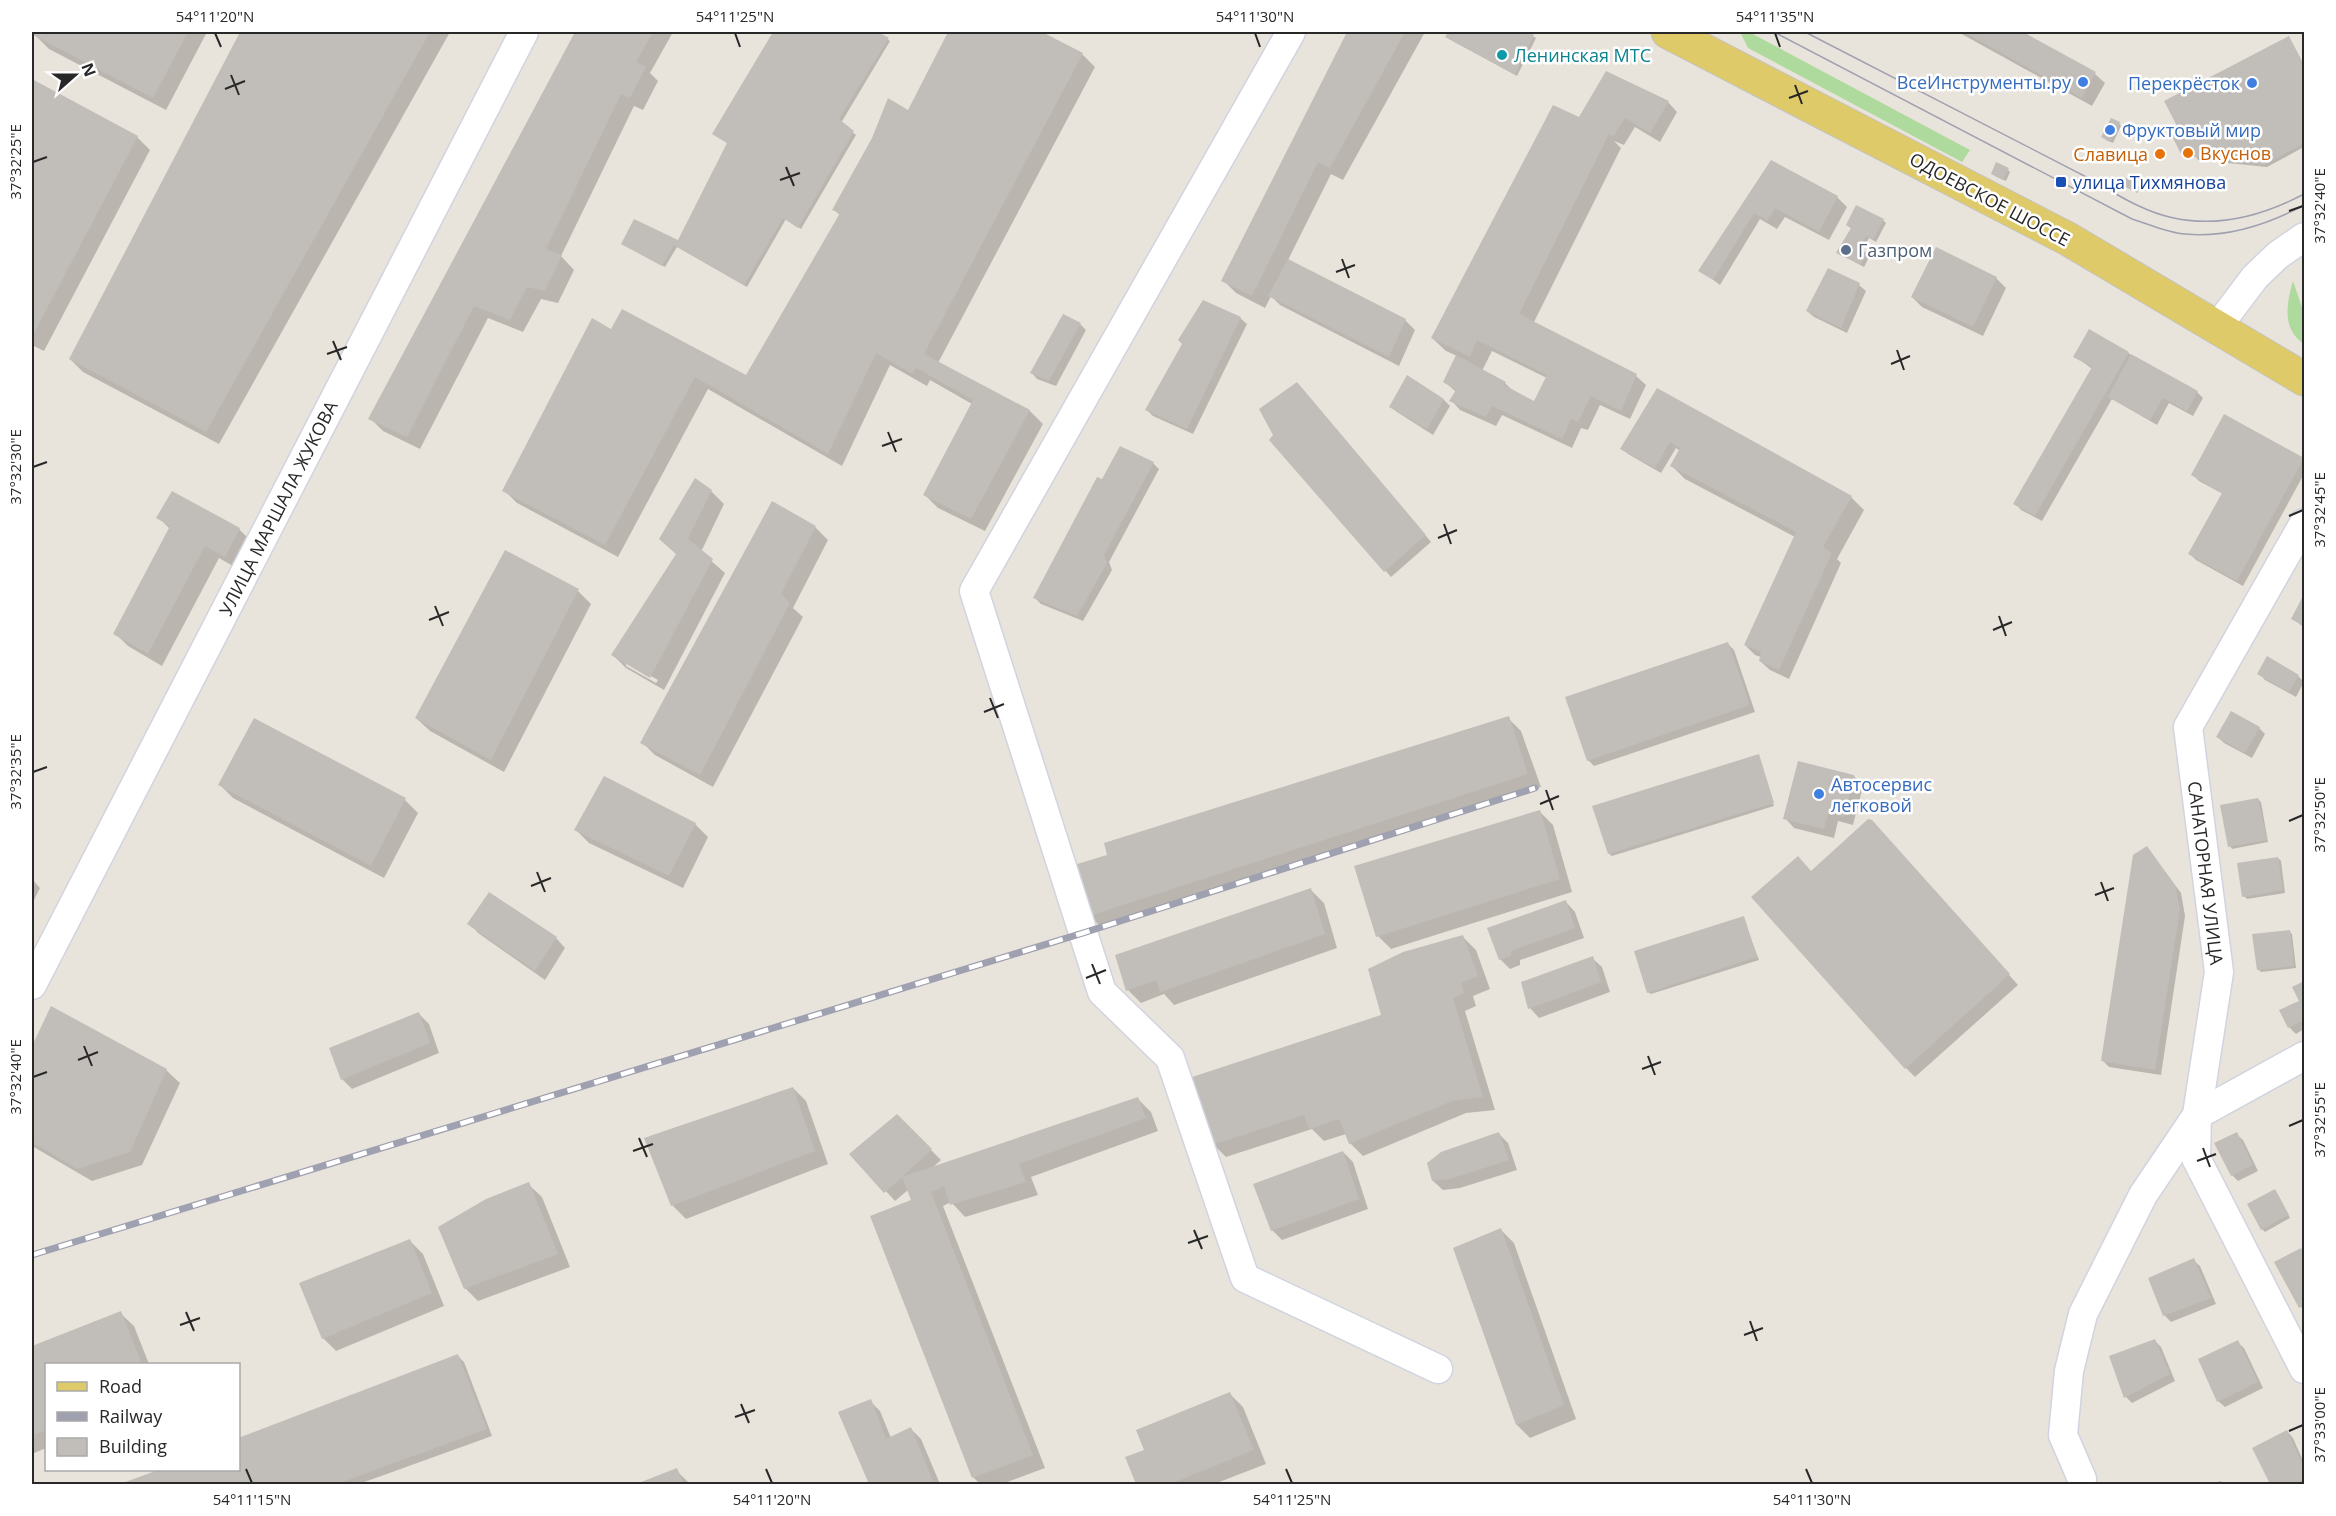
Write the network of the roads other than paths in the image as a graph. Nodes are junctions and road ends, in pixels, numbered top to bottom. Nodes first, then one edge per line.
1 (524, 32) edge
2 (1291, 32) edge
3 (1668, 32) edge
4 (2304, 237) edge
5 (2218, 326) junction
6 (2304, 379) edge
7 (2304, 523) edge
8 (32, 985) edge
9 (2304, 1056) edge
10 (2197, 1115) junction
11 (1438, 1369) dead end
12 (2304, 1369) edge
13 (2082, 1479) dead end

1 - 8 street, УЛИЦА МАРШАЛА ЖУКОВА
2 - 11 street
3 - 5 main road, ОДОЕВСКОЕ ШОССЕ
4 - 5 street
5 - 6 main road, ОДОЕВСКОЕ ШОССЕ
7 - 10 street, САНАТОРНАЯ УЛИЦА
9 - 10 street
10 - 12 street, САНАТОРНАЯ УЛИЦА
10 - 13 street

